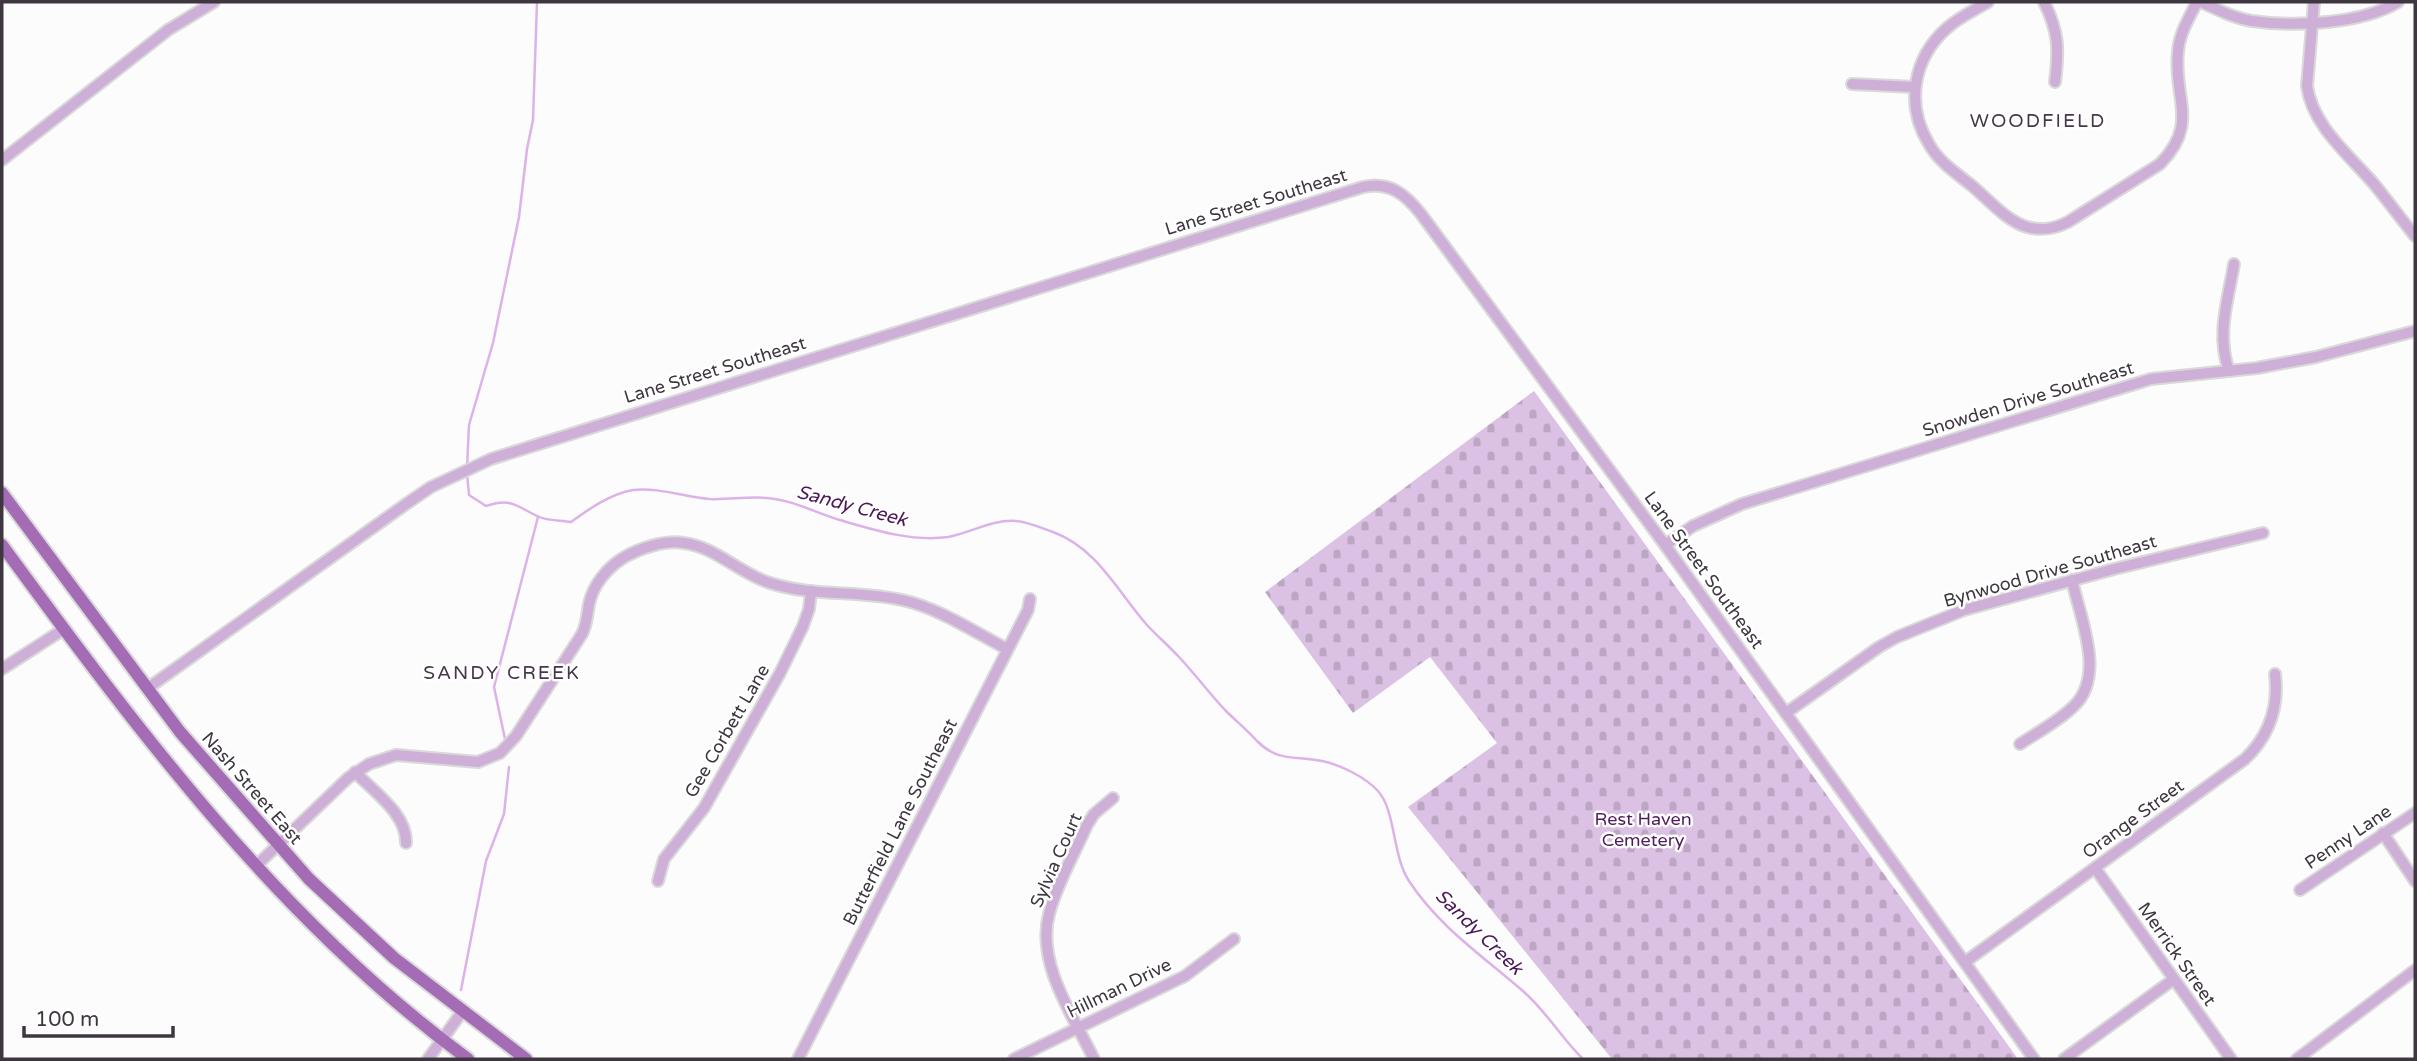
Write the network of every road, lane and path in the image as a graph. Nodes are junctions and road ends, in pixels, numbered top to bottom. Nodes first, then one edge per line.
1 (214, 2) edge
2 (1988, 2) edge
3 (2044, 2) edge
4 (2199, 2) edge
5 (2314, 2) edge
6 (2398, 2) edge
7 (2313, 22) junction
8 (2054, 82) dead end
9 (1852, 84) dead end
10 (1914, 87) junction
11 (2, 160) edge
12 (2415, 236) edge
13 (2234, 264) dead end
14 (2415, 331) edge
15 (2228, 371) junction
16 (2, 493) edge
17 (2263, 533) dead end
18 (2, 545) edge
19 (1665, 545) junction
20 (2072, 580) junction
21 (811, 591) junction
22 (1030, 599) dead end
23 (64, 629) junction
24 (1007, 649) junction
25 (2, 669) edge
26 (2275, 674) dead end
27 (148, 688) junction
28 (1786, 713) junction
29 (2020, 744) dead end
30 (355, 772) junction
31 (1113, 798) dead end
32 (2415, 813) edge
33 (2383, 834) junction
34 (406, 842) dead end
35 (279, 846) junction
36 (257, 865) junction
37 (2095, 868) junction
38 (658, 881) dead end
39 (2415, 881) edge
40 (2300, 890) dead end
41 (1234, 939) dead end
42 (1965, 962) junction
43 (2415, 970) edge
44 (2174, 979) junction
45 (462, 1012) junction
46 (1078, 1026) junction
47 (443, 1040) junction
48 (428, 1059) edge
49 (468, 1059) edge
50 (526, 1059) edge
51 (798, 1059) edge
52 (1014, 1059) edge
53 (1094, 1059) edge
54 (2034, 1059) edge
55 (2064, 1059) edge
56 (2231, 1059) edge
57 (2297, 1059) edge

1 - 11 street
2 - 10 street
3 - 8 street
4 - 7 street
4 - 10 street
5 - 7 street
6 - 7 street
7 - 12 street
9 - 10 street
13 - 15 street
14 - 15 street, Snowden Drive Southeast
15 - 19 street, Snowden Drive Southeast
16 - 27 main road, Nash Street East
17 - 20 street, Bynwood Drive Southeast
18 - 23 main road
19 - 27 street, Lane Street Southeast
19 - 28 street, Lane Street Southeast
20 - 28 street, Bynwood Drive Southeast
20 - 29 street
21 - 24 street
21 - 30 street
21 - 38 street, Gee Corbett Lane
22 - 24 street, Butterfield Lane Southeast
23 - 25 street
23 - 36 main road
24 - 51 street, Butterfield Lane Southeast
26 - 37 street, Orange Street
27 - 35 main road, Nash Street East
28 - 42 street, Lane Street Southeast
30 - 34 street
30 - 35 street
31 - 46 street, Sylvia Court
32 - 33 street, Penny Lane
33 - 39 street
33 - 40 street, Penny Lane
35 - 36 street
35 - 45 main road, Nash Street East
36 - 47 main road
37 - 42 street, Orange Street
37 - 44 street, Merrick Street
41 - 46 street, Hillman Drive
42 - 54 street, Lane Street Southeast
43 - 57 street
44 - 55 street
44 - 56 street, Merrick Street
45 - 47 street
45 - 50 main road, Nash Street East
46 - 52 street, Hillman Drive
46 - 53 street, Sylvia Court
47 - 48 street
47 - 49 main road

